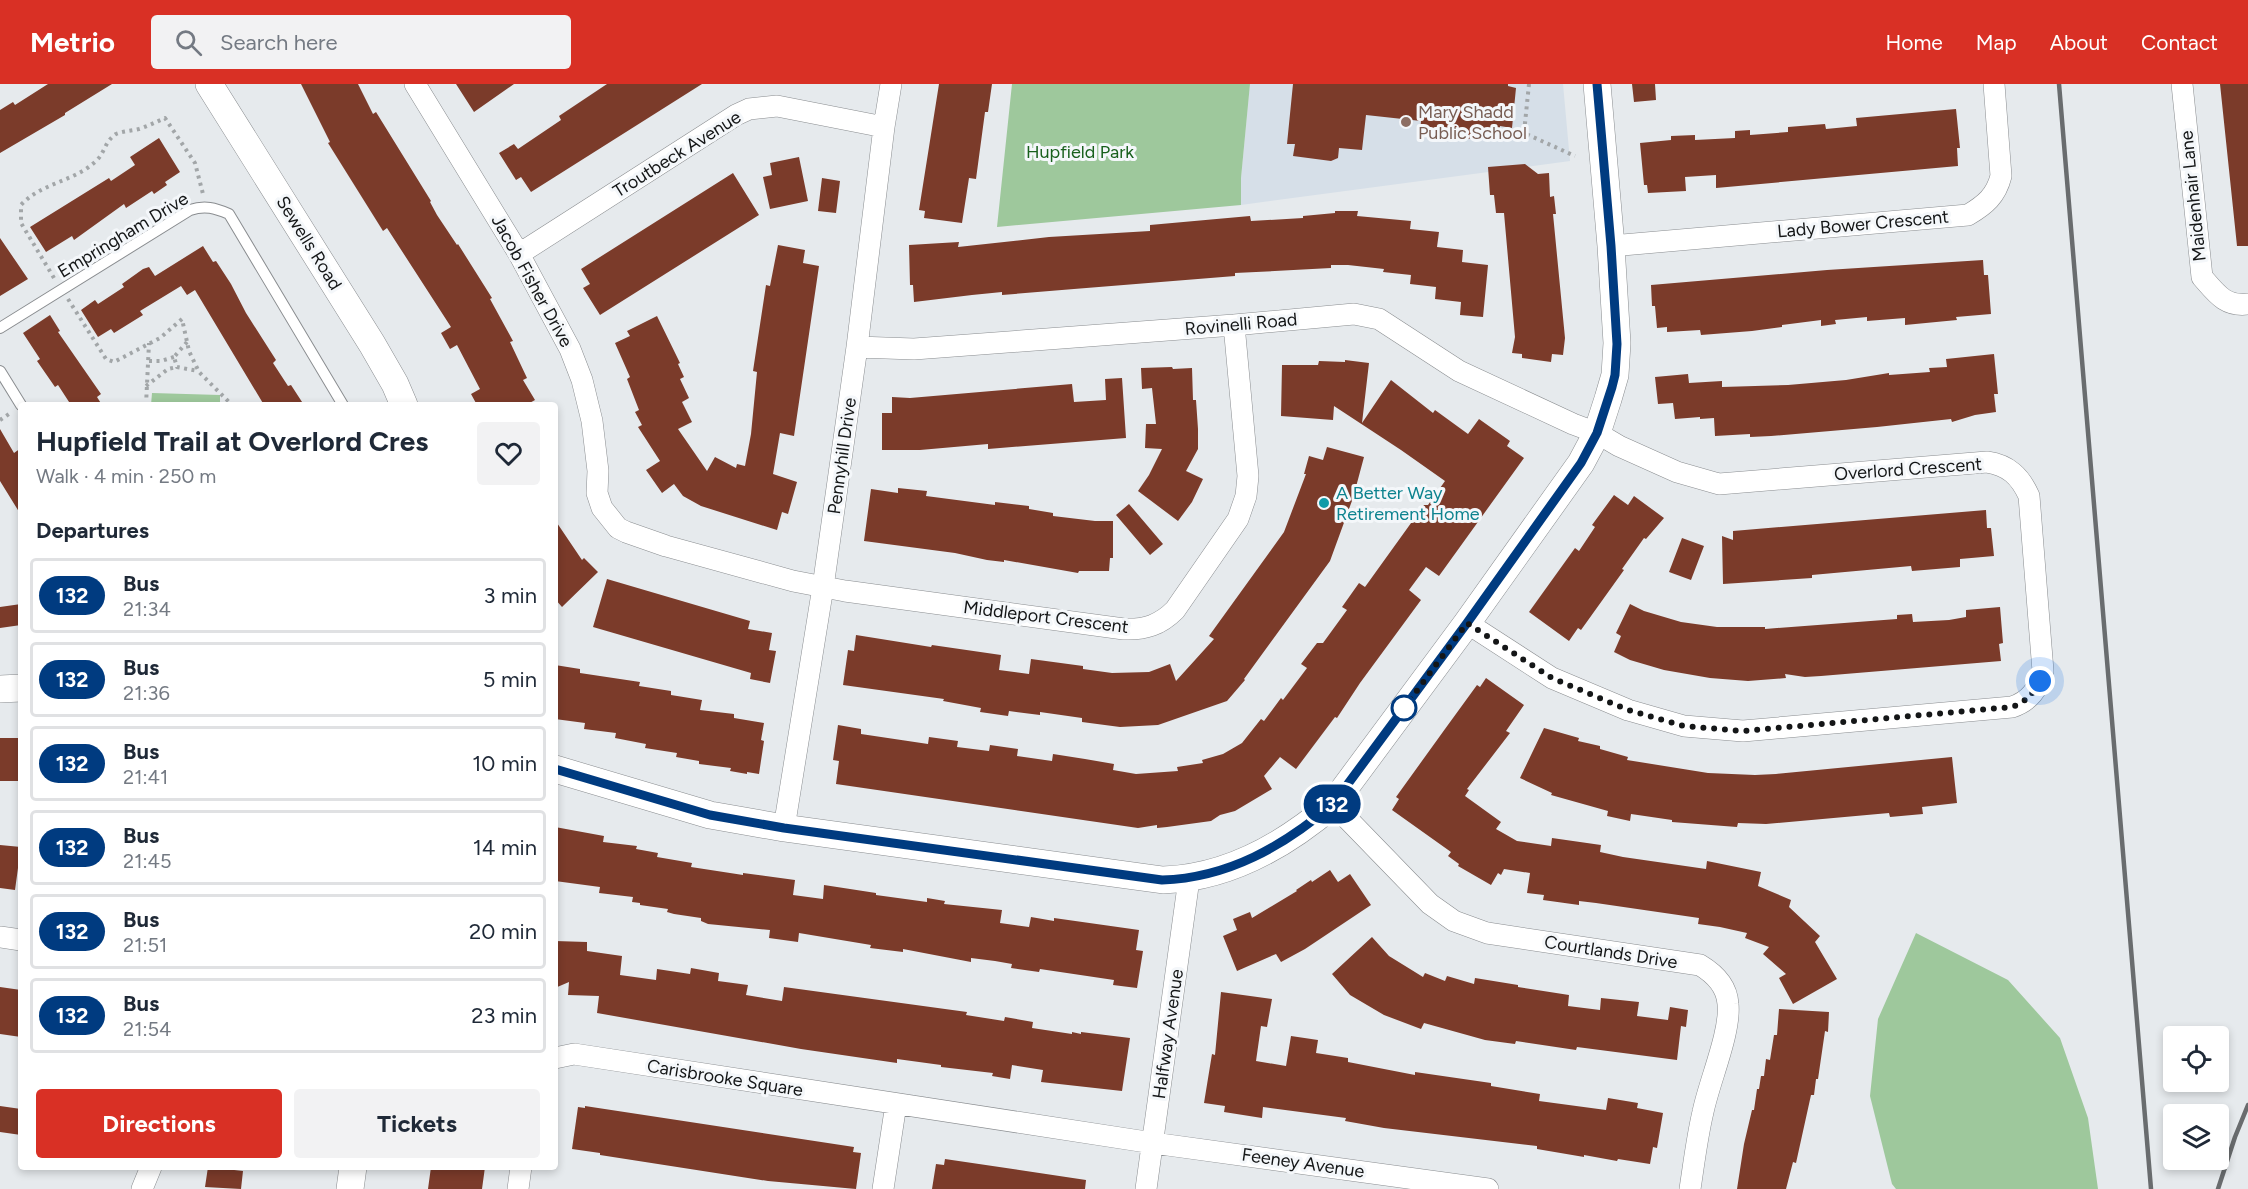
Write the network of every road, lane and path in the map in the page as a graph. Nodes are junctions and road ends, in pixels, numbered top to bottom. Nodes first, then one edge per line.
1 (209, 84) edge
2 (415, 84) edge
3 (891, 84) edge
4 (1529, 84) edge
5 (1597, 84) edge
6 (1994, 84) edge
7 (2182, 84) edge
8 (884, 126) junction
9 (1575, 156) dead end
10 (1611, 246) junction
11 (519, 254) junction
12 (2248, 304) edge
13 (1234, 325) junction
14 (0, 328) edge
15 (187, 342) dead end
16 (149, 343) dead end
17 (857, 347) junction
18 (174, 357) junction
19 (149, 361) junction
20 (161, 361) junction
21 (177, 367) junction
22 (0, 371) edge
23 (165, 372) junction
24 (199, 372) dead end
25 (146, 386) junction
26 (19, 402) edge
27 (146, 402) edge
28 (341, 402) edge
29 (403, 402) edge
30 (1597, 433) junction
31 (823, 586) junction
32 (1467, 623) junction
33 (18, 688) edge
34 (0, 689) edge
35 (558, 770) edge
36 (1333, 804) junction
37 (784, 828) junction
38 (1190, 879) junction
39 (0, 937) edge
40 (18, 940) edge
41 (558, 1057) edge
42 (896, 1104) junction
43 (1153, 1143) junction
44 (150, 1170) edge
45 (353, 1170) edge
46 (521, 1170) edge
47 (142, 1189) edge
48 (350, 1189) edge
49 (518, 1189) edge
50 (883, 1189) edge
51 (1146, 1189) edge
52 (1488, 1189) edge
53 (1690, 1189) edge

1 - 29 street, Sewells Road
2 - 11 street, Jacob Fisher Drive
3 - 8 street, Pennyhill Drive
4 - 9 path
5 - 10 street
6 - 10 street, Lady Bower Crescent
7 - 12 street, Maidenhair Lane
8 - 11 street, Troutbeck Avenue
8 - 17 street, Pennyhill Drive
10 - 30 street
11 - 31 street, Jacob Fisher Drive
13 - 17 street, Rovinelli Road
13 - 30 street, Rovinelli Road
13 - 31 street, Middleport Crescent
14 - 28 lane, Empringham Drive
15 - 18 path
16 - 19 path
17 - 31 street, Pennyhill Drive
18 - 20 path
18 - 21 path
19 - 20 path
19 - 25 path
20 - 23 path
21 - 23 path
21 - 24 path
22 - 26 lane
23 - 25 path
25 - 27 path
30 - 32 street
30 - 32 street, Overlord Crescent
31 - 37 street, Pennyhill Drive
32 - 36 street
33 - 34 street
35 - 37 street
36 - 38 street
36 - 53 street, Courtlands Drive
37 - 38 street
38 - 43 street, Halfway Avenue
39 - 40 street
41 - 42 street, Carisbrooke Square
42 - 43 street, Carisbrooke Square
42 - 50 street
43 - 51 street, Halfway Avenue
43 - 52 street, Feeney Avenue
44 - 47 street
45 - 48 street
46 - 49 street

